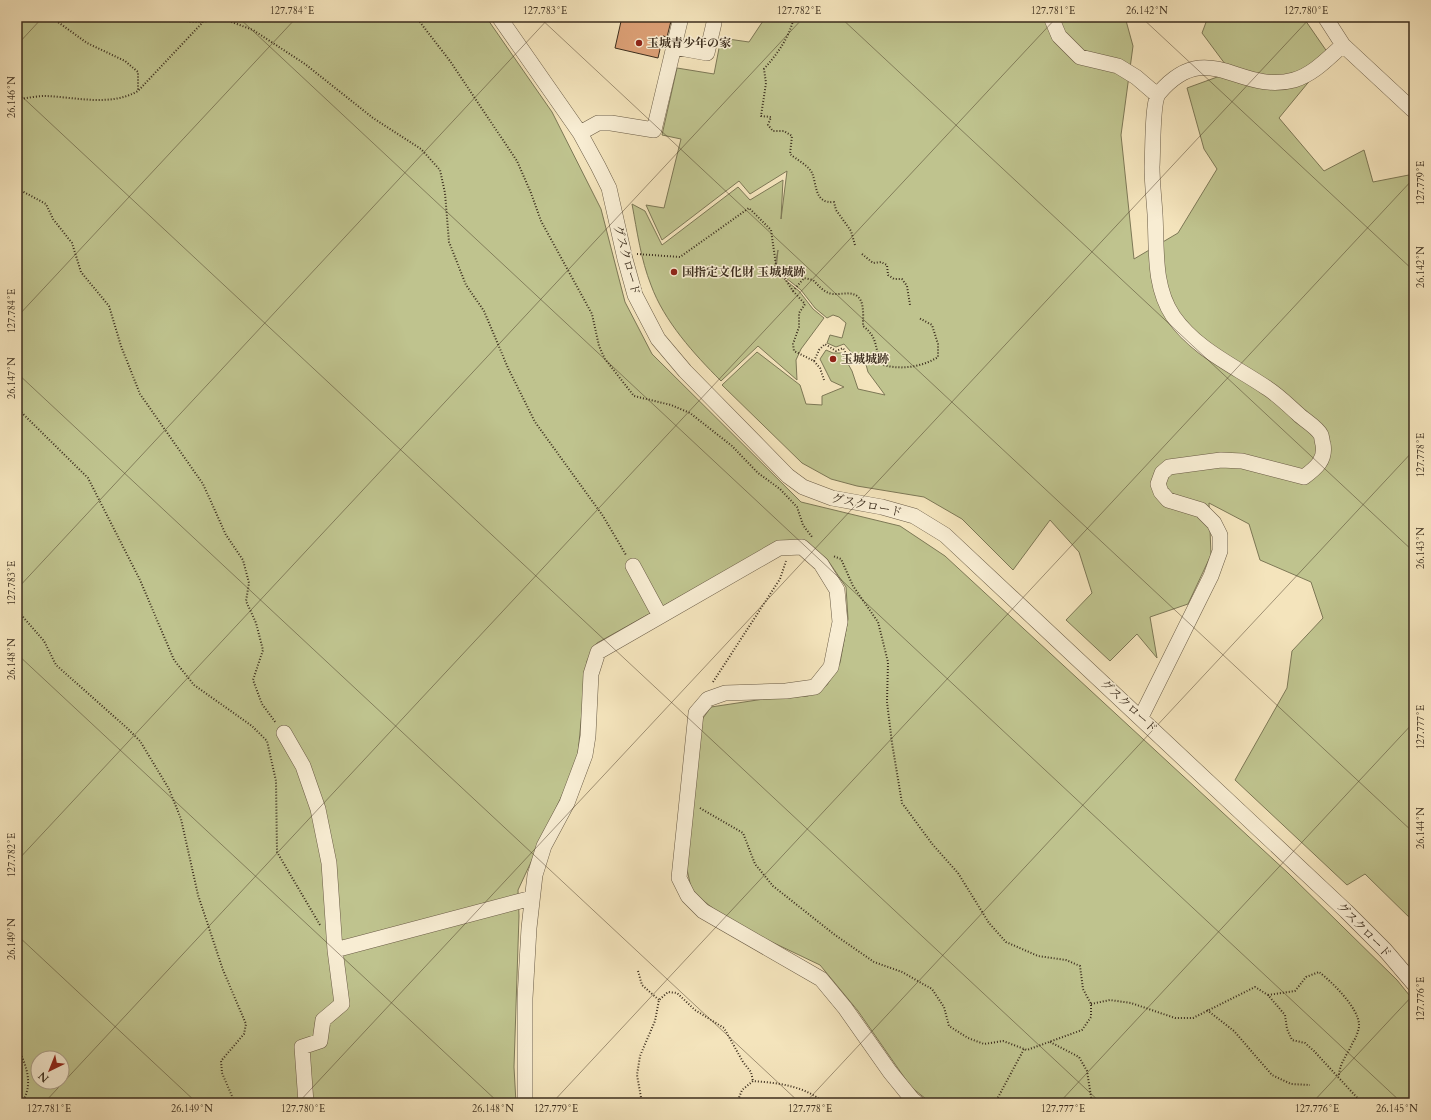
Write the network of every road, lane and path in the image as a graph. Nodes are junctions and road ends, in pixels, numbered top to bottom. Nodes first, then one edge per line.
1 (51, 17) edge
2 (163, 17) edge
3 (416, 17) edge
4 (499, 17) edge
5 (681, 17) edge
6 (794, 17) edge
7 (1051, 17) edge
8 (1325, 17) edge
9 (206, 22) junction
10 (714, 22) dead end
11 (1343, 45) junction
12 (674, 46) junction
13 (138, 91) junction
14 (1157, 95) junction
15 (17, 103) edge
16 (1414, 111) edge
17 (580, 133) junction
18 (17, 186) edge
19 (855, 245) dead end
20 (862, 254) dead end
21 (625, 259) junction
22 (793, 291) junction
23 (910, 305) dead end
24 (919, 318) dead end
25 (814, 361) junction
26 (850, 361) dead end
27 (824, 380) dead end
28 (17, 408) edge
29 (790, 548) junction
30 (806, 551) junction
31 (828, 554) dead end
32 (633, 566) joint
33 (17, 610) edge
34 (660, 616) junction
35 (708, 699) junction
36 (1141, 717) junction
37 (284, 733) joint
38 (687, 800) junction
39 (532, 898) junction
40 (335, 944) junction
41 (638, 972) dead end
42 (1414, 984) edge
43 (1268, 995) junction
44 (659, 1000) junction
45 (1091, 1004) junction
46 (1207, 1010) junction
47 (1050, 1042) junction
48 (17, 1046) edge
49 (1024, 1048) junction
50 (1339, 1075) junction
51 (753, 1081) junction
52 (1310, 1085) dead end
53 (17, 1090) edge
54 (24, 1102) edge
55 (235, 1103) edge
56 (306, 1103) edge
57 (526, 1103) edge
58 (642, 1103) edge
59 (737, 1103) edge
60 (824, 1103) edge
61 (917, 1103) edge
62 (995, 1103) edge
63 (1092, 1103) edge
64 (1362, 1103) edge

1 - 13 path
2 - 9 path
3 - 30 path
4 - 17 street, グスクロード
5 - 12 street
6 - 19 path
7 - 14 street
8 - 11 street
9 - 13 path
9 - 32 path
10 - 12 street
11 - 14 street
11 - 16 street
12 - 17 street
13 - 15 path
14 - 36 street
17 - 21 street, グスクロード
18 - 37 path
20 - 23 path
21 - 22 path
21 - 36 street, グスクロード
22 - 24 path
22 - 25 path
25 - 26 path
25 - 27 path
28 - 40 path
29 - 30 street
29 - 34 street
29 - 35 path
30 - 35 street
31 - 45 path
32 - 34 street
33 - 55 path
34 - 39 street
35 - 38 street
36 - 42 street, グスクロード
37 - 40 street
38 - 49 path
38 - 61 street
39 - 40 street
39 - 57 street
40 - 56 street
41 - 44 path
43 - 46 path
43 - 50 path
43 - 50 path
44 - 51 path
44 - 58 path
45 - 46 path
45 - 47 path
46 - 52 path
47 - 49 path
47 - 63 path
48 - 54 path
49 - 62 path
50 - 64 path
51 - 59 path
51 - 60 path
53 - 54 path

